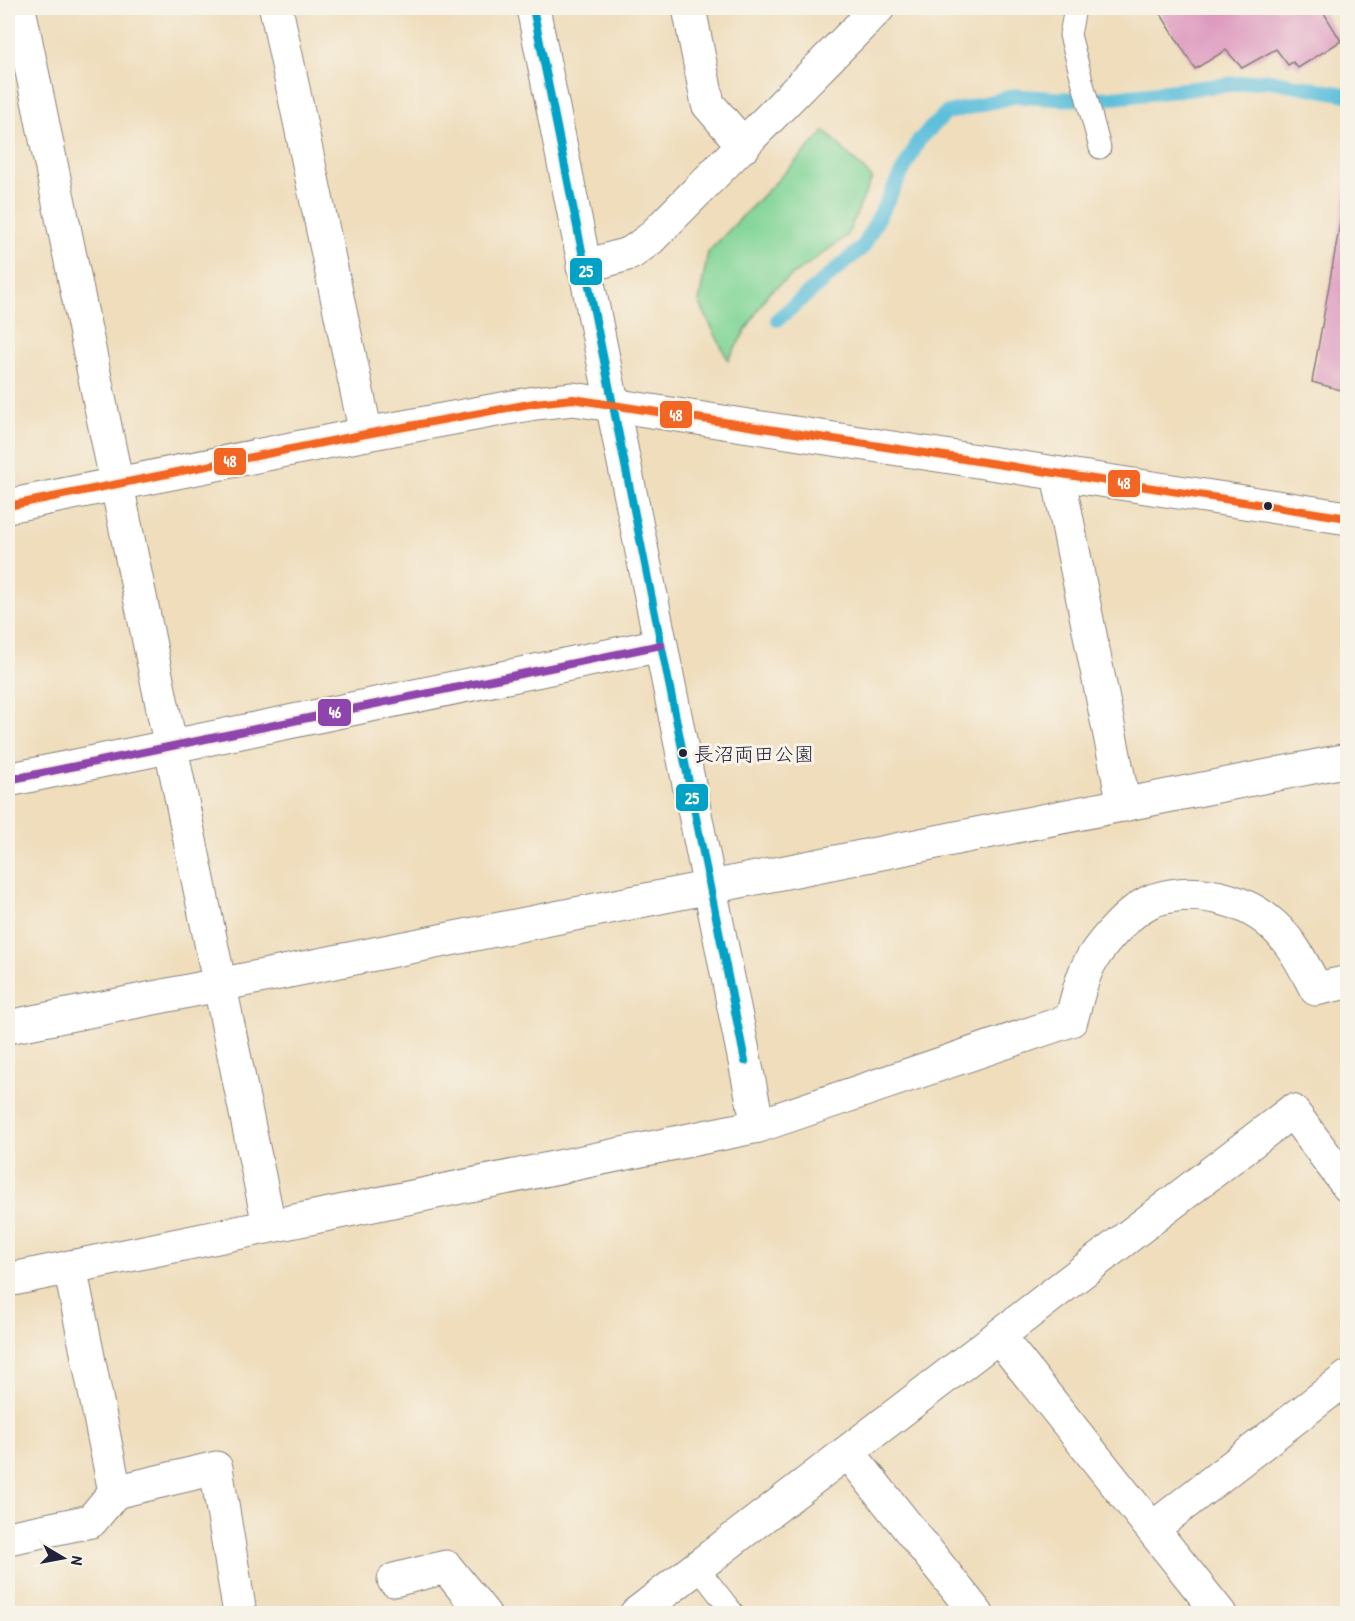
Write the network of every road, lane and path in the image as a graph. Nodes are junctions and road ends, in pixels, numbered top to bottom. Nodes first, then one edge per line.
1 (19, 8) edge
2 (276, 8) edge
3 (533, 8) edge
4 (689, 8) edge
5 (1075, 8) edge
6 (862, 13) edge
7 (744, 146) junction
8 (1100, 148) dead end
9 (583, 267) junction
10 (612, 404) junction
11 (366, 434) junction
12 (1058, 475) junction
13 (116, 484) junction
14 (8, 506) edge
15 (1347, 518) edge
16 (661, 645) junction
17 (169, 747) junction
18 (1347, 760) edge
19 (8, 780) edge
20 (1124, 805) junction
21 (711, 885) junction
22 (1347, 982) edge
23 (218, 987) junction
24 (8, 1027) edge
25 (758, 1126) junction
26 (1347, 1186) edge
27 (269, 1225) junction
28 (70, 1267) junction
29 (8, 1280) edge
30 (999, 1337) junction
31 (1347, 1377) edge
32 (848, 1452) junction
33 (115, 1491) junction
34 (1153, 1528) junction
35 (8, 1538) edge
36 (697, 1567) junction
37 (394, 1580) dead end
38 (240, 1614) edge
39 (484, 1614) edge
40 (636, 1614) edge
41 (734, 1614) edge
42 (977, 1614) edge
43 (1220, 1614) edge

1 - 13 street
2 - 11 street
3 - 9 street
4 - 7 street
5 - 8 lane
6 - 7 street
7 - 9 street
9 - 10 street
10 - 11 street
10 - 12 street
10 - 16 street
11 - 13 street
12 - 15 street
12 - 20 street
13 - 14 street
13 - 17 street
16 - 17 street
16 - 21 street
17 - 19 street
17 - 23 street
18 - 20 street
20 - 21 street
21 - 23 street
21 - 25 street
22 - 25 street
23 - 24 street
23 - 27 street
25 - 27 street
26 - 30 street
27 - 28 street
28 - 29 street
28 - 33 street
30 - 32 street
30 - 34 street
31 - 34 street
32 - 36 street
32 - 42 street
33 - 35 street
33 - 38 street
34 - 43 street
36 - 40 street
36 - 41 lane
37 - 39 street

